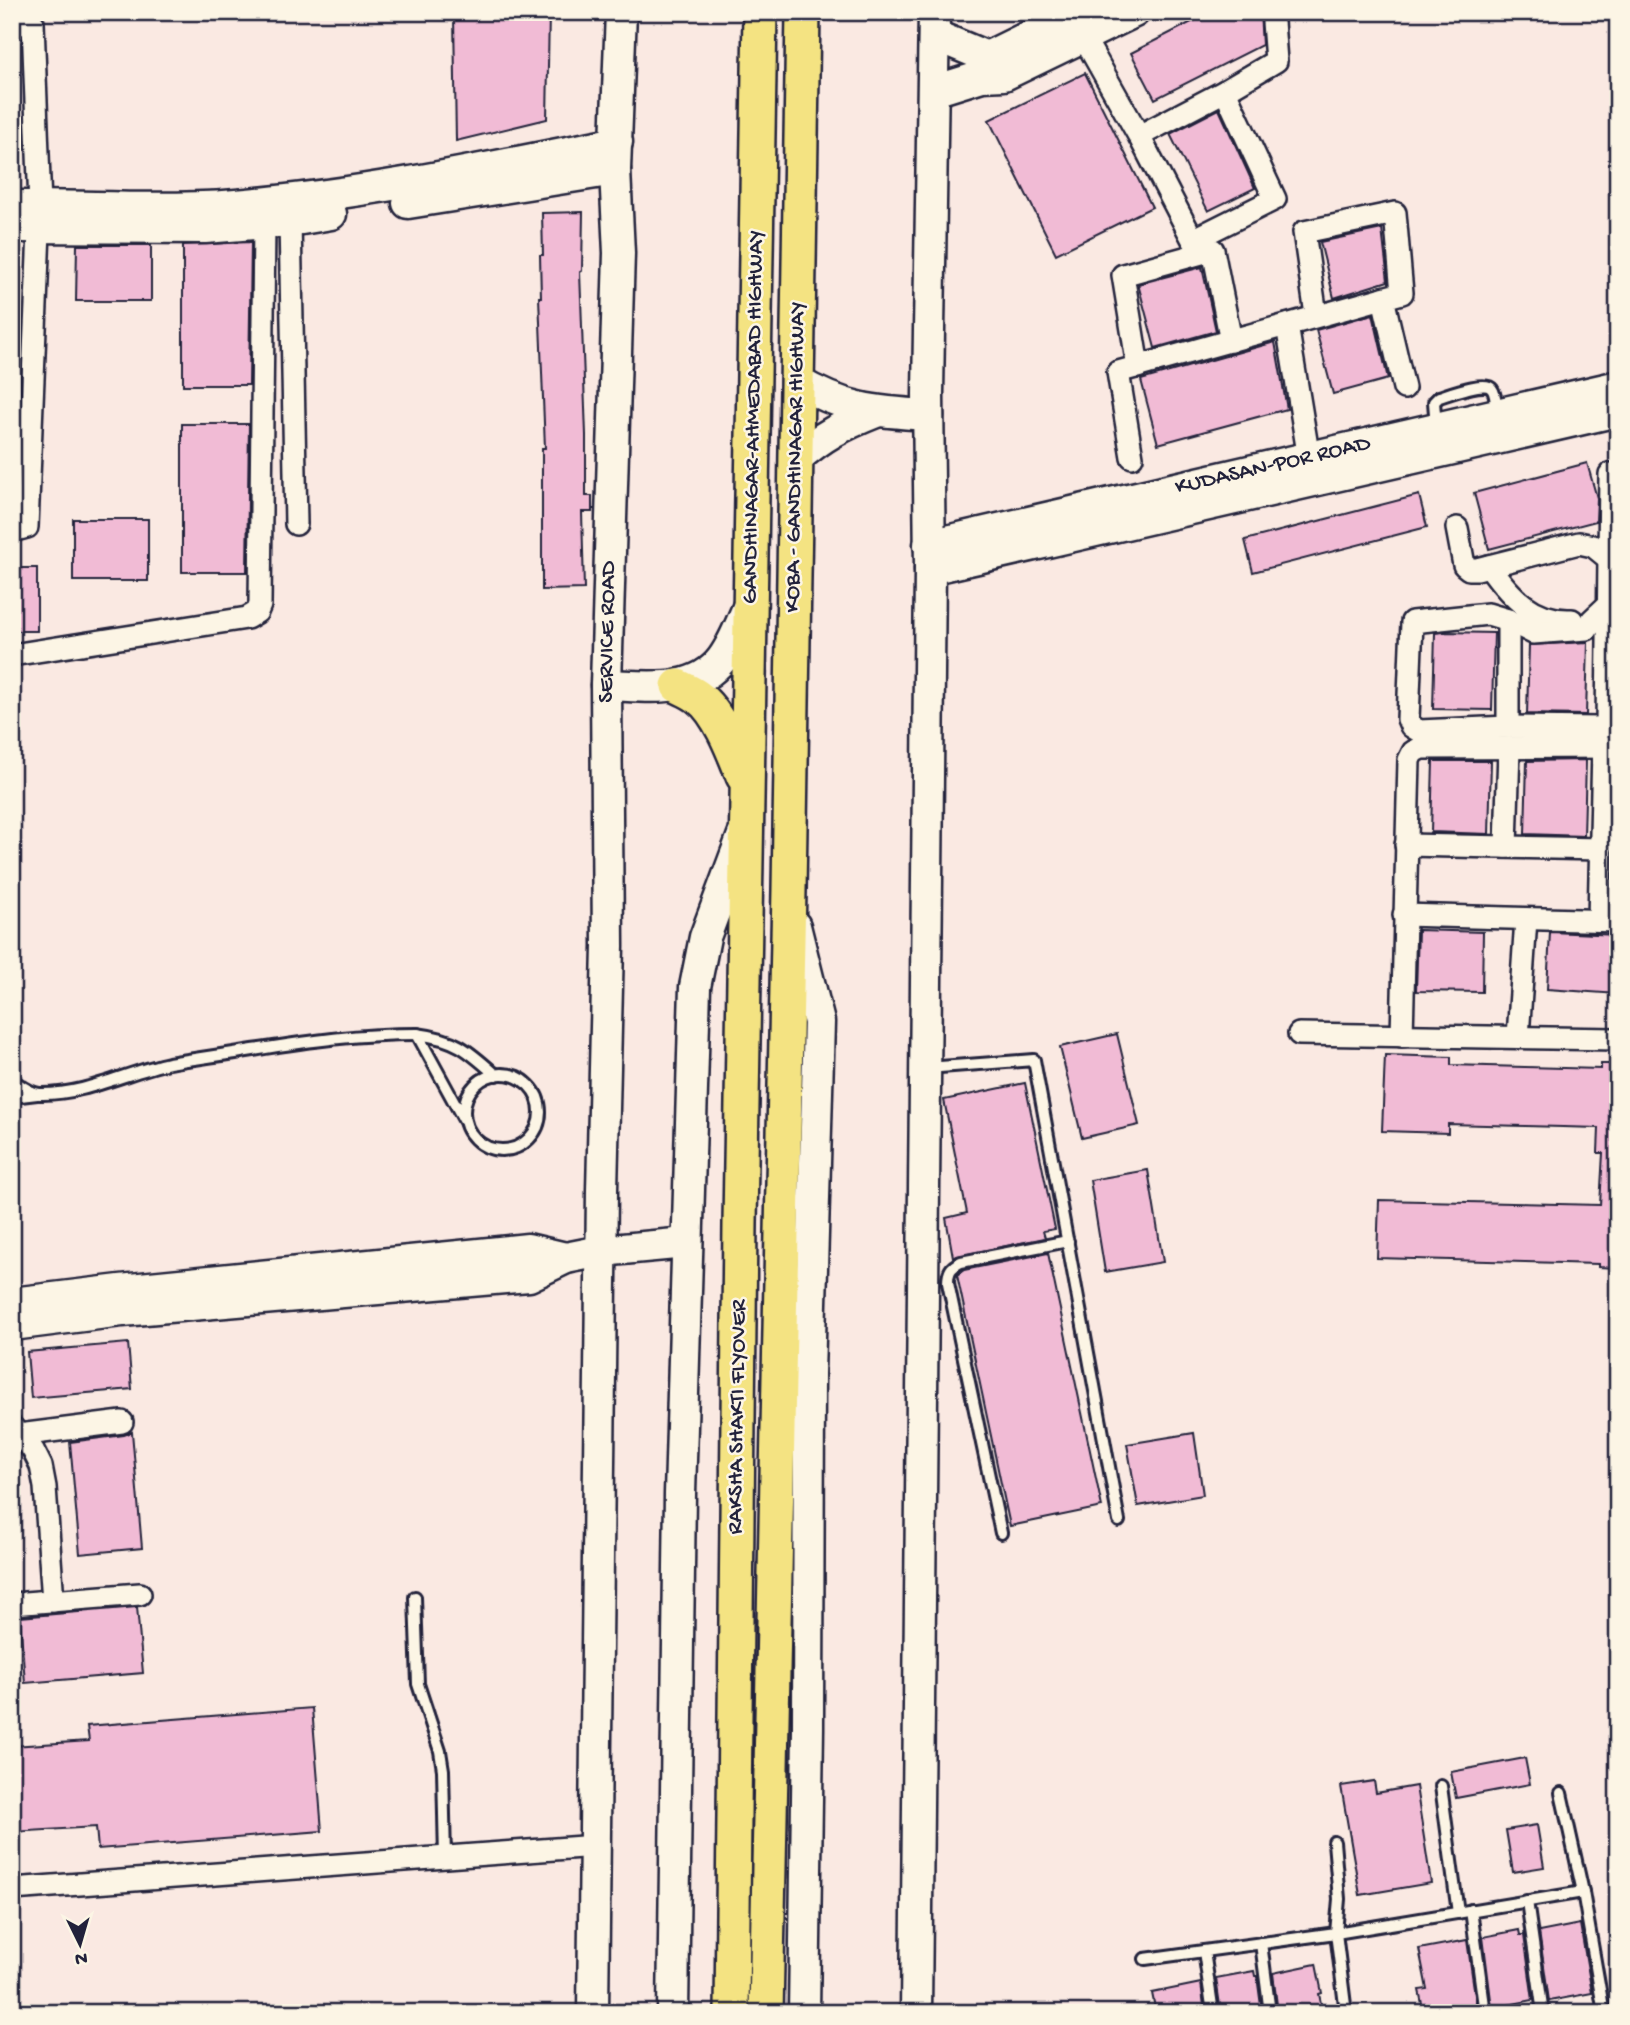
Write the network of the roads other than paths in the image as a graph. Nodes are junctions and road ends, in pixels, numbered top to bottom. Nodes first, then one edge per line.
1 (621, 12) edge
2 (760, 12) edge
3 (803, 12) edge
4 (1133, 12) edge
5 (26, 20) edge
6 (1077, 22) edge
7 (1273, 22) dead end
8 (934, 24) edge
9 (984, 66) junction
10 (934, 91) junction
11 (1225, 91) junction
12 (1139, 136) junction
13 (616, 156) junction
14 (426, 191) junction
15 (26, 216) edge
16 (277, 222) junction
17 (1383, 298) junction
18 (1316, 316) junction
19 (1287, 325) junction
20 (1231, 341) junction
21 (1138, 367) junction
22 (796, 381) junction
23 (1618, 386) edge
24 (1404, 388) dead end
25 (1618, 411) edge
26 (876, 412) junction
27 (928, 415) junction
28 (1501, 426) junction
29 (1132, 457) dead end
30 (796, 459) junction
31 (1311, 470) junction
32 (1610, 474) dead end
33 (296, 524) dead end
34 (1457, 528) dead end
35 (12, 531) edge
36 (929, 557) junction
37 (1609, 559) junction
38 (1489, 566) junction
39 (1612, 596) edge
40 (751, 602) junction
41 (1508, 620) junction
42 (1591, 620) junction
43 (12, 655) edge
44 (606, 685) junction
45 (678, 686) junction
46 (1508, 737) junction
47 (1611, 747) edge
48 (748, 788) junction
49 (747, 822) junction
50 (1406, 845) junction
51 (1506, 847) junction
52 (1601, 849) junction
53 (789, 901) junction
54 (1404, 915) junction
55 (1526, 919) junction
56 (1608, 921) edge
57 (417, 1034) junction
58 (1299, 1034) dead end
59 (1402, 1036) junction
60 (1518, 1037) junction
61 (1618, 1039) edge
62 (924, 1068) junction
63 (496, 1075) junction
64 (12, 1080) edge
65 (37, 1094) junction
66 (12, 1097) edge
67 (465, 1123) junction
68 (1068, 1241) junction
69 (686, 1243) junction
70 (601, 1251) junction
71 (566, 1258) junction
72 (12, 1303) edge
73 (12, 1325) edge
74 (122, 1422) dead end
75 (15, 1431) edge
76 (1119, 1521) dead end
77 (1001, 1533) dead end
78 (140, 1594) dead end
79 (415, 1597) dead end
80 (53, 1601) junction
81 (12, 1604) edge
82 (1441, 1786) dead end
83 (1561, 1793) dead end
84 (1334, 1842) dead end
85 (596, 1846) junction
86 (445, 1857) junction
87 (12, 1889) edge
88 (1583, 1892) junction
89 (1527, 1902) junction
90 (1471, 1910) junction
91 (1458, 1913) junction
92 (1336, 1933) junction
93 (1261, 1943) junction
94 (1204, 1951) junction
95 (1145, 1959) dead end
96 (1603, 2012) edge
97 (593, 2013) edge
98 (673, 2013) edge
99 (732, 2013) edge
100 (766, 2013) edge
101 (804, 2013) edge
102 (916, 2013) edge
103 (1213, 2013) edge
104 (1270, 2013) edge
105 (1346, 2013) edge
106 (1485, 2013) edge
107 (1543, 2013) edge
108 (1598, 2013) edge

1 - 13 street, SERVICE ROAD
2 - 40 main road, GANDHINAGAR-AHMEDABAD HIGHWAY
3 - 22 main road, KOBA - GANDHINAGAR HIGHWAY
4 - 6 street
5 - 15 street
6 - 9 street
6 - 12 street
7 - 11 street
8 - 9 street
8 - 10 street
9 - 10 street
10 - 27 street
11 - 12 street
11 - 12 street
13 - 14 street
13 - 44 street, SERVICE ROAD
14 - 15 street
14 - 16 street
15 - 16 street
15 - 35 street
16 - 33 street
16 - 43 street
17 - 18 street
17 - 18 street
17 - 24 street
18 - 19 street
19 - 20 street
19 - 31 street
20 - 21 street
20 - 21 street
21 - 29 street
22 - 26 street
22 - 30 main road, KOBA - GANDHINAGAR HIGHWAY
23 - 28 street, KUDASAN-POR ROAD
25 - 28 street, KUDASAN-POR ROAD
26 - 27 street
26 - 30 street
27 - 36 street
28 - 31 street, KUDASAN-POR ROAD
28 - 31 street, KUDASAN-POR ROAD
30 - 53 main road, KOBA - GANDHINAGAR HIGHWAY
31 - 36 street, KUDASAN-POR ROAD
32 - 37 street
34 - 38 street
36 - 62 street
37 - 38 street
37 - 39 street
38 - 42 street
39 - 42 street
39 - 46 street
40 - 45 street
40 - 48 main road, GANDHINAGAR-AHMEDABAD HIGHWAY
41 - 42 street
41 - 46 street
41 - 46 street
44 - 45 street
44 - 70 street, SERVICE ROAD
45 - 48 main road
46 - 47 street
46 - 50 street
46 - 51 street
47 - 52 street
48 - 49 main road, GANDHINAGAR-AHMEDABAD HIGHWAY
49 - 69 street
49 - 99 main road, RAKSHA SHAKTI FLYOVER
50 - 51 street
50 - 54 street
51 - 52 street
52 - 56 street
53 - 100 main road, RAKSHA SHAKTI FLYOVER
53 - 101 street
54 - 55 street
54 - 59 street
55 - 56 street
55 - 60 street
57 - 63 lane
57 - 65 lane
57 - 67 lane
58 - 59 street
59 - 60 street
60 - 61 street
62 - 68 lane
62 - 102 street
63 - 67 lane
63 - 67 lane
64 - 65 lane
65 - 66 lane
68 - 76 lane
68 - 77 lane
69 - 70 street
69 - 98 street
70 - 71 street
70 - 85 street, SERVICE ROAD
71 - 72 street
71 - 73 street
74 - 75 street
75 - 80 street
78 - 80 street
79 - 86 lane
80 - 81 street
82 - 91 lane
83 - 88 lane
84 - 92 lane
85 - 86 street
85 - 97 street, SERVICE ROAD
86 - 87 street
88 - 89 lane
88 - 96 lane
89 - 90 lane
89 - 107 lane
90 - 91 lane
90 - 106 lane
91 - 92 lane
92 - 93 lane
92 - 105 lane
93 - 94 lane
93 - 104 lane
94 - 95 lane
94 - 103 lane
96 - 108 lane

